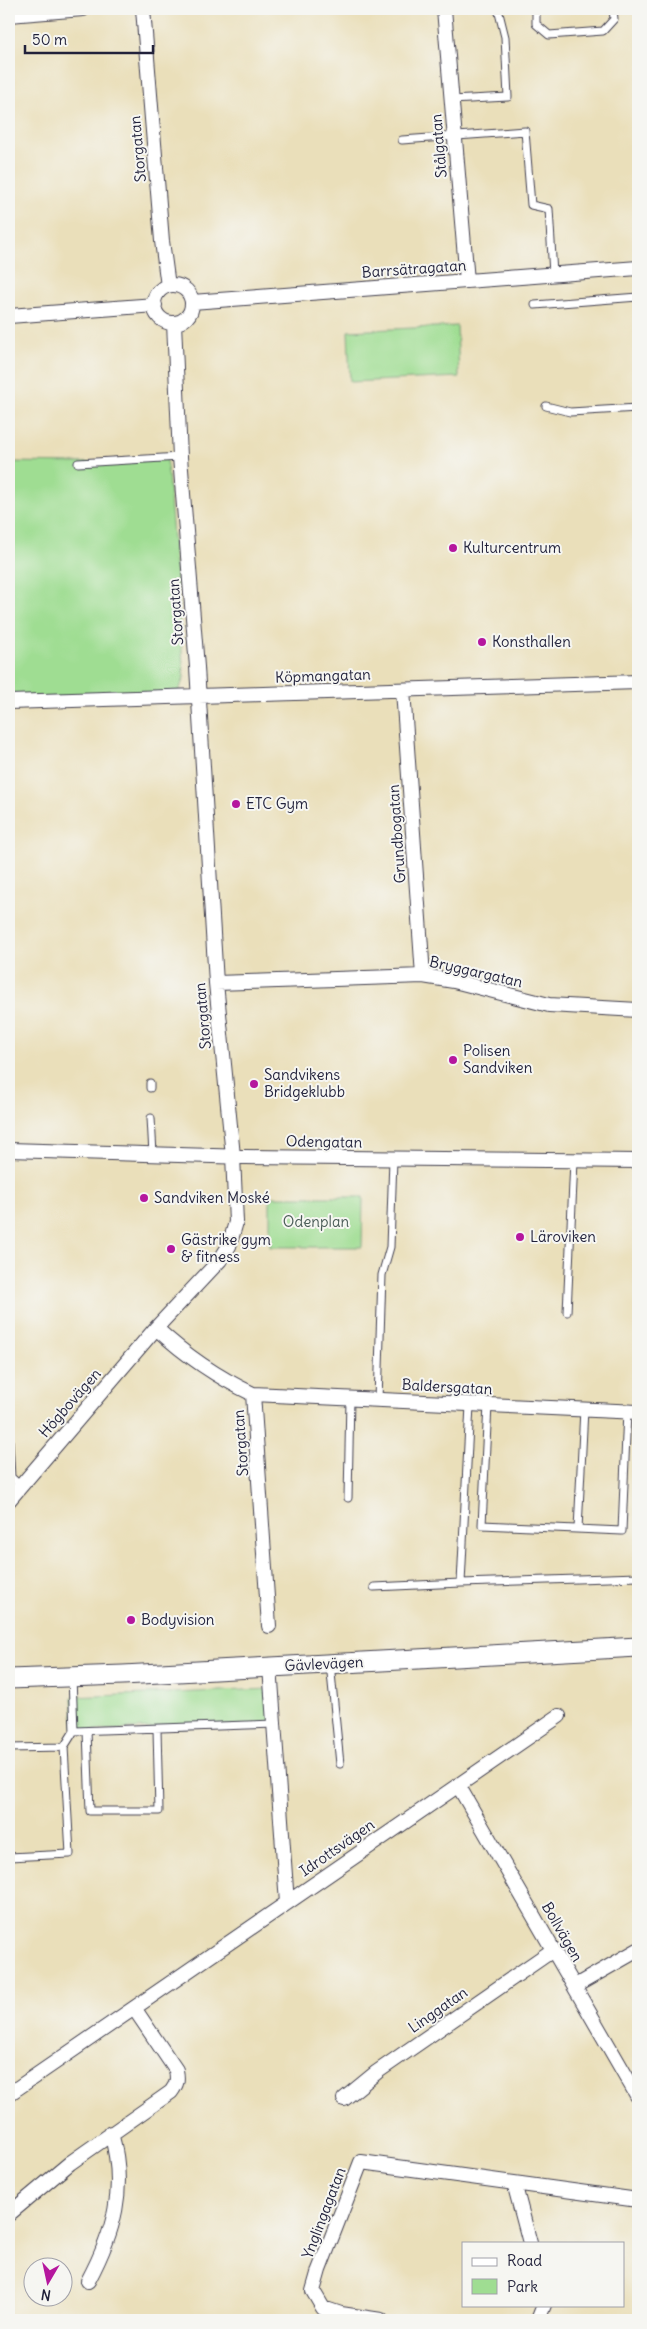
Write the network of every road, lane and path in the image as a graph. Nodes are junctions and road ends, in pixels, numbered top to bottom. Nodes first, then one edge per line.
1 (83, 9) edge
2 (143, 9) edge
3 (444, 9) edge
4 (498, 9) edge
5 (536, 9) edge
6 (613, 9) edge
7 (9, 15) edge
8 (451, 100) junction
9 (454, 137) junction
10 (402, 140) dead end
11 (638, 268) edge
12 (553, 274) junction
13 (467, 281) junction
14 (168, 286) junction
15 (638, 297) edge
16 (192, 302) junction
17 (155, 305) junction
18 (535, 305) dead end
19 (9, 316) edge
20 (174, 323) junction
21 (546, 406) dead end
22 (638, 408) edge
23 (180, 457) junction
24 (78, 463) dead end
25 (638, 682) edge
26 (403, 690) junction
27 (198, 697) junction
28 (9, 702) edge
29 (422, 976) junction
30 (216, 983) junction
31 (638, 1010) edge
32 (151, 1118) dead end
33 (9, 1150) edge
34 (153, 1154) junction
35 (233, 1156) junction
36 (393, 1159) junction
37 (574, 1161) junction
38 (638, 1161) edge
39 (567, 1312) dead end
40 (156, 1328) junction
41 (253, 1394) junction
42 (350, 1399) junction
43 (378, 1400) junction
44 (470, 1405) junction
45 (488, 1406) junction
46 (584, 1409) junction
47 (633, 1411) edge
48 (9, 1441) edge
49 (21, 1486) junction
50 (348, 1498) dead end
51 (9, 1500) edge
52 (578, 1529) junction
53 (638, 1577) edge
54 (461, 1583) junction
55 (374, 1586) dead end
56 (269, 1626) dead end
57 (638, 1647) edge
58 (330, 1663) junction
59 (270, 1667) junction
60 (72, 1677) junction
61 (9, 1679) edge
62 (559, 1716) dead end
63 (274, 1724) junction
64 (157, 1729) junction
65 (74, 1731) junction
66 (87, 1731) junction
67 (64, 1747) junction
68 (9, 1748) edge
69 (340, 1764) dead end
70 (458, 1785) junction
71 (9, 1857) edge
72 (287, 1902) junction
73 (553, 1950) junction
74 (638, 1950) edge
75 (575, 1986) junction
76 (134, 2008) junction
77 (9, 2094) edge
78 (638, 2097) edge
79 (344, 2099) dead end
80 (111, 2133) junction
81 (514, 2183) junction
82 (638, 2200) edge
83 (9, 2214) edge
84 (530, 2242) edge
85 (88, 2281) dead end
86 (544, 2306) edge
87 (340, 2317) edge
88 (381, 2320) edge
89 (538, 2320) edge

1 - 7 street
2 - 14 street, Storgatan
3 - 8 street, Stålgatan
4 - 8 lane
5 - 6 lane
8 - 9 street, Stålgatan
9 - 10 lane
9 - 12 lane
9 - 13 street, Stålgatan
11 - 12 street, Barrsätragatan
12 - 13 street, Barrsätragatan
13 - 16 street, Barrsätragatan
14 - 16 street
14 - 17 street
15 - 18 lane
16 - 20 street
17 - 19 street
17 - 20 street
20 - 23 street, Storgatan
21 - 22 lane
23 - 24 lane
23 - 27 street, Storgatan
25 - 26 street, Köpmangatan
26 - 27 street, Köpmangatan
26 - 29 street, Grundbogatan
27 - 28 street, Köpmangatan
27 - 30 street, Storgatan
29 - 30 street, Bryggargatan
29 - 31 street, Bryggargatan
30 - 35 street, Storgatan
32 - 34 lane
33 - 34 street, Odengatan
34 - 35 street, Odengatan
35 - 36 street, Odengatan
35 - 40 street, Storgatan
36 - 37 street, Odengatan
36 - 43 lane
37 - 38 street, Odengatan
37 - 39 lane
40 - 41 street, Storgatan
40 - 49 street, Högbovägen
41 - 42 street, Baldersgatan
41 - 56 street, Storgatan
42 - 43 street, Baldersgatan
42 - 50 lane
43 - 44 street, Baldersgatan
44 - 45 street, Baldersgatan
44 - 54 lane
45 - 46 street, Baldersgatan
45 - 52 lane
46 - 47 street, Baldersgatan
46 - 52 lane
47 - 52 lane
48 - 49 lane
49 - 51 street, Högbovägen
53 - 54 lane
54 - 55 lane
57 - 58 main road, Gävlevägen
58 - 59 main road, Gävlevägen
58 - 69 lane
59 - 60 main road, Gävlevägen
59 - 63 street
60 - 61 main road, Gävlevägen
60 - 65 lane
62 - 70 street, Idrottsvägen
63 - 64 lane
63 - 72 street
64 - 66 lane
64 - 66 lane
65 - 66 lane
65 - 67 lane
67 - 68 lane
67 - 71 lane
70 - 72 street, Idrottsvägen
70 - 73 street, Bollvägen
72 - 76 street, Idrottsvägen
73 - 75 street, Bollvägen
73 - 79 street, Linggatan
74 - 75 street
75 - 78 street, Bollvägen
76 - 77 street, Idrottsvägen
76 - 80 street
80 - 83 street
80 - 85 street
81 - 82 street, Ynglingagatan
81 - 84 street
81 - 87 street, Ynglingagatan
86 - 89 street
87 - 88 street, Ynglingagatan

